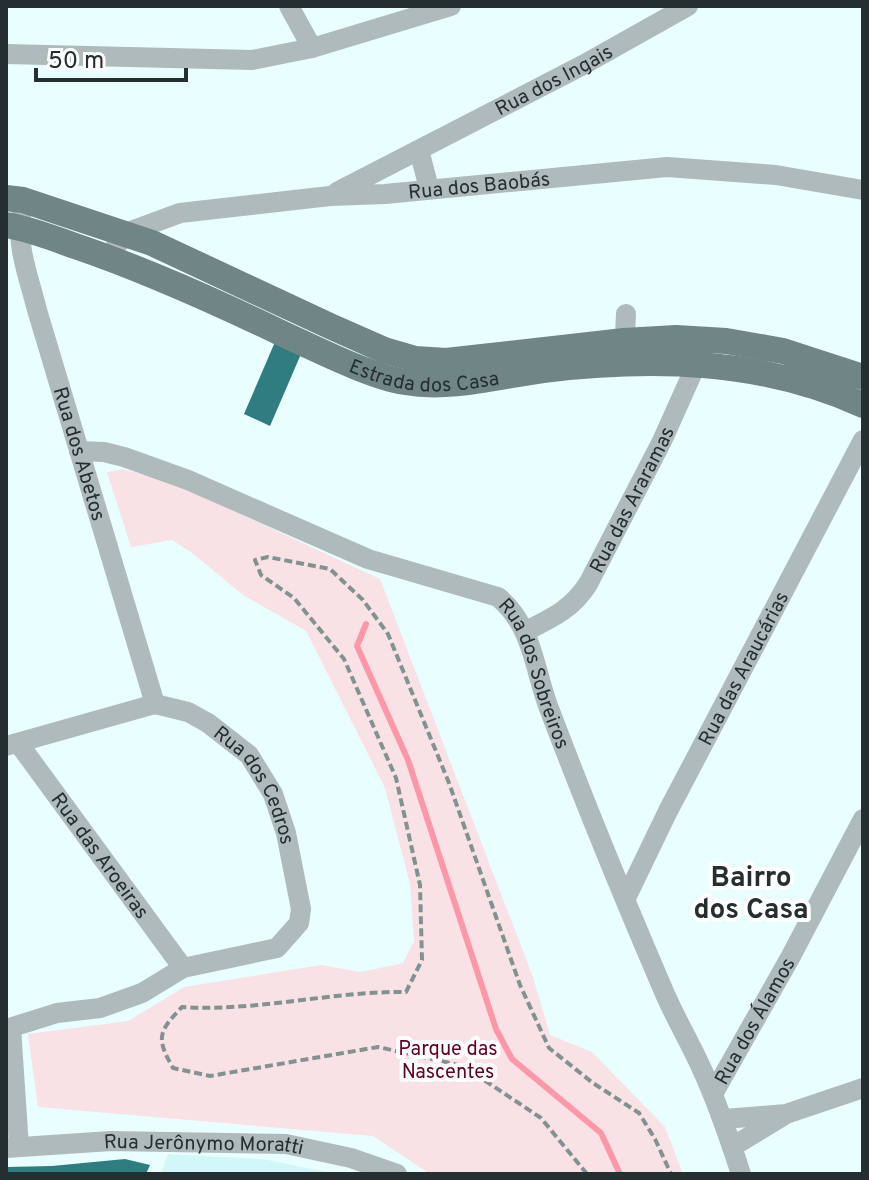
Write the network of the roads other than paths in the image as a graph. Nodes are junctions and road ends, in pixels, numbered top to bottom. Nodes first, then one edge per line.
1 (289, 6) edge
2 (451, 6) edge
3 (688, 6) edge
4 (312, 48) junction
5 (6, 54) edge
6 (419, 150) junction
7 (429, 188) junction
8 (863, 190) edge
9 (330, 196) junction
10 (15, 199) edge
11 (12, 226) edge
12 (126, 233) junction
13 (108, 257) junction
14 (626, 314) dead end
15 (624, 352) junction
16 (702, 352) junction
17 (448, 372) junction
18 (863, 377) edge
19 (863, 405) edge
20 (863, 440) edge
21 (79, 451) junction
22 (526, 631) junction
23 (155, 704) junction
24 (12, 745) edge
25 (863, 819) edge
26 (626, 898) junction
27 (183, 968) junction
28 (9, 1028) edge
29 (863, 1088) edge
30 (713, 1094) junction
31 (786, 1114) junction
32 (724, 1119) junction
33 (12, 1147) edge
34 (732, 1147) junction
35 (397, 1174) edge
36 (741, 1174) edge

1 - 4 street
2 - 4 street
3 - 6 street, Rua dos Ingais
4 - 5 street
6 - 7 street
6 - 9 street, Rua dos Ingais
7 - 8 street, Rua dos Baobás
7 - 9 street, Rua dos Baobás
9 - 12 street, Rua dos Baobás
10 - 11 street, Rua dos Abetos
10 - 12 main road, Estrada dos Casa
11 - 13 main road, Estrada dos Casa
11 - 21 street, Rua dos Abetos
12 - 13 street
12 - 17 main road, Estrada dos Casa
13 - 17 main road, Estrada dos Casa
14 - 15 street
15 - 16 main road, Estrada dos Casa
15 - 17 main road, Estrada dos Casa
16 - 18 main road, Estrada dos Casa
16 - 19 main road, Estrada dos Casa
16 - 22 street, Rua das Araramas
20 - 26 street, Rua das Araucárias
21 - 22 street, Rua dos Sobreiros
21 - 23 street, Rua dos Abetos
22 - 26 street, Rua dos Sobreiros
23 - 24 street, Rua dos Cedros
23 - 27 street, Rua dos Cedros
24 - 27 street, Rua das Aroeiras
25 - 30 street, Rua dos Álamos
26 - 30 street, Rua dos Sobreiros
27 - 28 street, Rua dos Cedros
28 - 33 street
29 - 31 street
30 - 32 street, Rua dos Sobreiros
31 - 32 street
31 - 34 street
32 - 34 street, Rua dos Sobreiros
33 - 35 street, Rua Jerônymo Moratti
34 - 36 street, Rua dos Sobreiros

